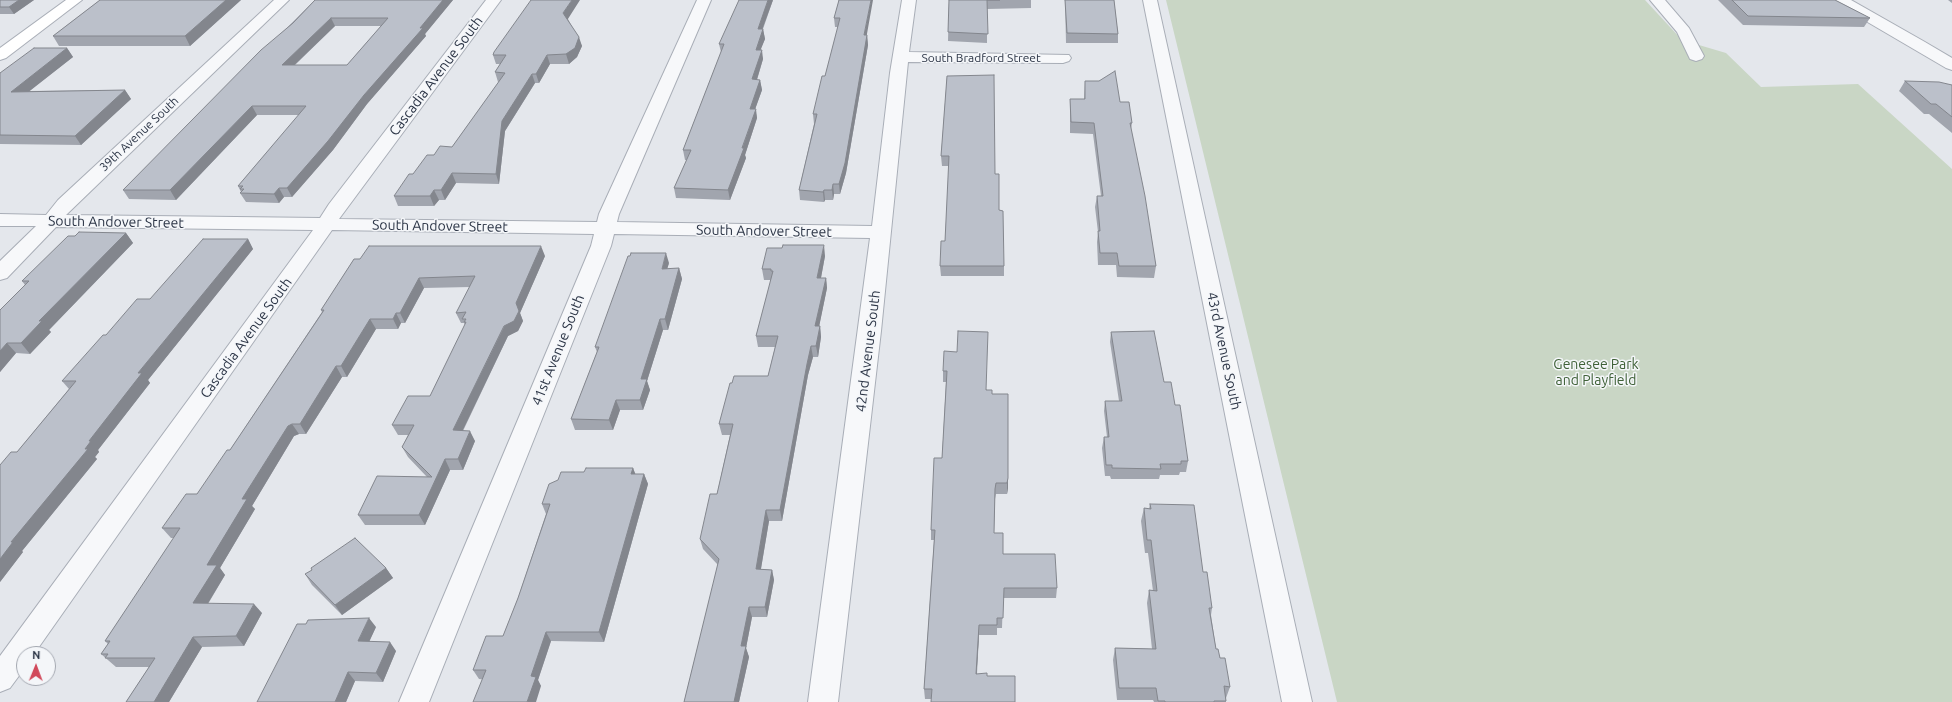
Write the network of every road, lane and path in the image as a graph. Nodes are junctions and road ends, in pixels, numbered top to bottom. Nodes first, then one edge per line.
1 (75, 0) edge
2 (282, 0) edge
3 (494, 0) edge
4 (704, 0) edge
5 (909, 0) edge
6 (1150, 0) edge
7 (1657, 0) edge
8 (1840, 0) edge
9 (0, 55) edge
10 (1696, 56) dead end
11 (900, 57) junction
12 (1063, 58) dead end
13 (1952, 65) edge
14 (0, 220) edge
15 (50, 221) junction
16 (326, 224) junction
17 (606, 228) junction
18 (880, 232) junction
19 (0, 273) edge
20 (0, 679) edge
21 (414, 702) edge
22 (823, 702) edge
23 (1297, 702) edge

1 - 9 street
2 - 15 street, 39th Avenue South
3 - 16 street, Cascadia Avenue South
4 - 17 street, 41st Avenue South
5 - 11 street, 42nd Avenue South
6 - 23 street, 43rd Avenue South
7 - 10 street
8 - 13 street
11 - 12 street, South Bradford Street
11 - 18 street, 42nd Avenue South
14 - 15 street, South Andover Street
15 - 16 street, South Andover Street
15 - 19 street, 39th Avenue South
16 - 17 street, South Andover Street
16 - 20 street, Cascadia Avenue South
17 - 18 street, South Andover Street
17 - 21 street, 41st Avenue South
18 - 22 street, 42nd Avenue South

